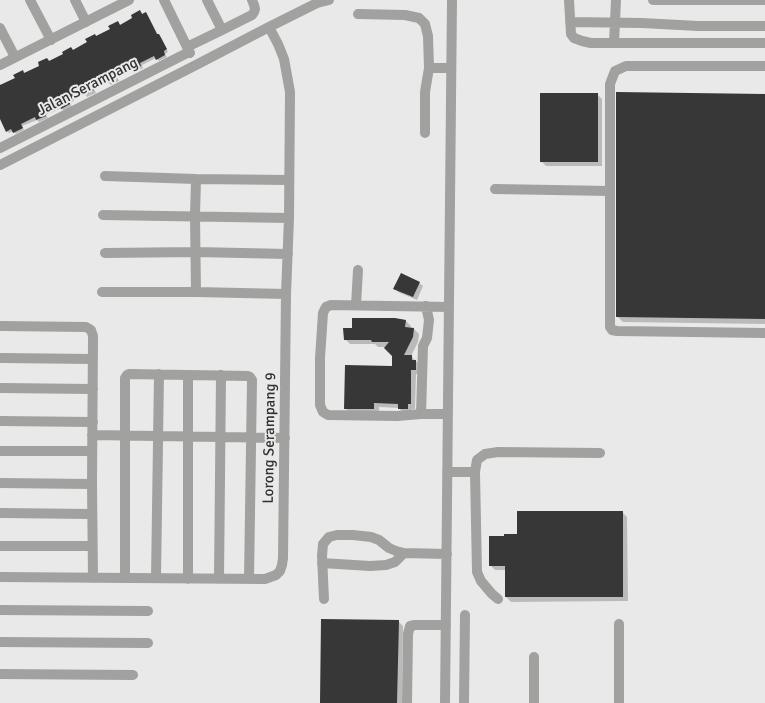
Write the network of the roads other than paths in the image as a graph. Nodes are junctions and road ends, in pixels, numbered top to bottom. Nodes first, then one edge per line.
1 (30, 0) edge
2 (75, 0) edge
3 (164, 0) edge
4 (207, 0) edge
5 (252, 0) edge
6 (329, 0) edge
7 (452, 0) edge
8 (569, 0) edge
9 (616, 0) edge
10 (653, 0) edge
11 (681, 0) edge
12 (765, 0) edge
13 (123, 2) edge
14 (305, 4) edge
15 (358, 14) dead end
16 (86, 22) junction
17 (570, 22) junction
18 (614, 23) junction
19 (765, 26) edge
20 (270, 27) junction
21 (0, 28) edge
22 (222, 30) junction
23 (50, 40) junction
24 (614, 43) junction
25 (765, 43) edge
26 (188, 50) junction
27 (15, 58) junction
28 (196, 65) junction
29 (0, 66) edge
30 (765, 66) edge
31 (429, 68) junction
32 (451, 68) junction
33 (425, 133) dead end
34 (0, 148) edge
35 (0, 165) edge
36 (105, 176) dead end
37 (196, 179) junction
38 (289, 180) junction
39 (495, 188) dead end
40 (610, 191) junction
41 (103, 214) dead end
42 (195, 216) junction
43 (289, 218) junction
44 (196, 252) junction
45 (105, 253) dead end
46 (288, 254) junction
47 (358, 270) dead end
48 (102, 292) dead end
49 (196, 292) junction
50 (286, 294) junction
51 (356, 305) junction
52 (426, 306) junction
53 (449, 307) junction
54 (0, 326) edge
55 (765, 333) edge
56 (0, 358) edge
57 (93, 359) junction
58 (158, 374) junction
59 (188, 375) junction
60 (221, 375) junction
61 (0, 388) edge
62 (93, 389) junction
63 (421, 414) junction
64 (448, 414) junction
65 (0, 421) edge
66 (93, 422) junction
67 (92, 435) junction
68 (124, 435) junction
69 (158, 436) junction
70 (188, 436) junction
71 (220, 437) junction
72 (251, 437) junction
73 (285, 438) junction
74 (0, 451) edge
75 (92, 451) junction
76 (600, 453) dead end
77 (448, 472) junction
78 (475, 472) junction
79 (0, 483) edge
80 (92, 484) junction
81 (0, 513) edge
82 (92, 514) junction
83 (0, 546) edge
84 (92, 546) junction
85 (404, 553) junction
86 (447, 554) junction
87 (322, 563) junction
88 (0, 577) edge
89 (92, 578) junction
90 (125, 578) junction
91 (156, 578) junction
92 (188, 579) junction
93 (219, 579) junction
94 (249, 579) junction
95 (324, 599) dead end
96 (498, 599) dead end
97 (0, 610) edge
98 (148, 611) dead end
99 (465, 615) dead end
100 (619, 624) dead end
101 (446, 625) junction
102 (0, 642) edge
103 (148, 643) dead end
104 (534, 657) dead end
105 (0, 674) edge
106 (133, 675) dead end
107 (407, 703) edge
108 (445, 703) edge
109 (464, 703) edge
110 (534, 703) edge
111 (619, 703) edge

1 - 23 street
2 - 16 street
3 - 26 street
4 - 22 street
5 - 22 street, Jalan Serampang
6 - 14 street
7 - 32 street
8 - 17 street
9 - 18 street
10 - 11 street
11 - 12 street
13 - 16 street
14 - 20 street
15 - 31 street
16 - 23 street
17 - 18 street
17 - 24 street
18 - 19 street
18 - 24 street
20 - 28 street
20 - 38 street, Lorong Serampang 9
21 - 27 street
22 - 26 street, Jalan Serampang
23 - 27 street
24 - 25 street
26 - 28 street
26 - 34 street, Jalan Serampang
27 - 29 street
28 - 35 street
30 - 40 street
31 - 32 street
31 - 33 street
32 - 53 street
36 - 37 street
37 - 38 street
37 - 42 street
38 - 43 street, Lorong Serampang 9
39 - 40 street
40 - 55 street
41 - 42 street
42 - 43 street
42 - 44 street
43 - 46 street, Lorong Serampang 9
44 - 45 street
44 - 46 street
44 - 49 street
46 - 50 street, Lorong Serampang 9
47 - 51 street
48 - 49 street
49 - 50 street
50 - 73 street, Lorong Serampang 9
51 - 52 street
51 - 63 street
52 - 53 street
52 - 63 street
53 - 64 street
54 - 57 street
56 - 57 street
57 - 62 street
58 - 59 street
58 - 68 street
58 - 69 street
59 - 60 street
59 - 70 street
60 - 71 street
60 - 72 street
61 - 62 street
62 - 66 street
63 - 64 street
64 - 77 street
65 - 66 street
66 - 67 street
67 - 68 street
67 - 75 street
68 - 69 street
68 - 90 street
69 - 70 street
69 - 91 street
70 - 71 street
70 - 92 street
71 - 72 street
71 - 93 street
72 - 73 street
72 - 94 street
73 - 94 street, Lorong Serampang 9
74 - 75 street
75 - 80 street
76 - 78 street
77 - 78 street
77 - 86 street
78 - 96 street
79 - 80 street
80 - 82 street
81 - 82 street
82 - 84 street
83 - 84 street
84 - 89 street
85 - 86 street
85 - 87 street
85 - 87 street
86 - 101 street
87 - 95 street
88 - 89 street, Lorong Serampang 9
89 - 90 street, Lorong Serampang 9
90 - 91 street, Lorong Serampang 9
91 - 92 street, Lorong Serampang 9
92 - 93 street, Lorong Serampang 9
93 - 94 street, Lorong Serampang 9
97 - 98 street
99 - 109 street
100 - 111 street
101 - 107 street
101 - 108 street
102 - 103 street
104 - 110 street
105 - 106 street

